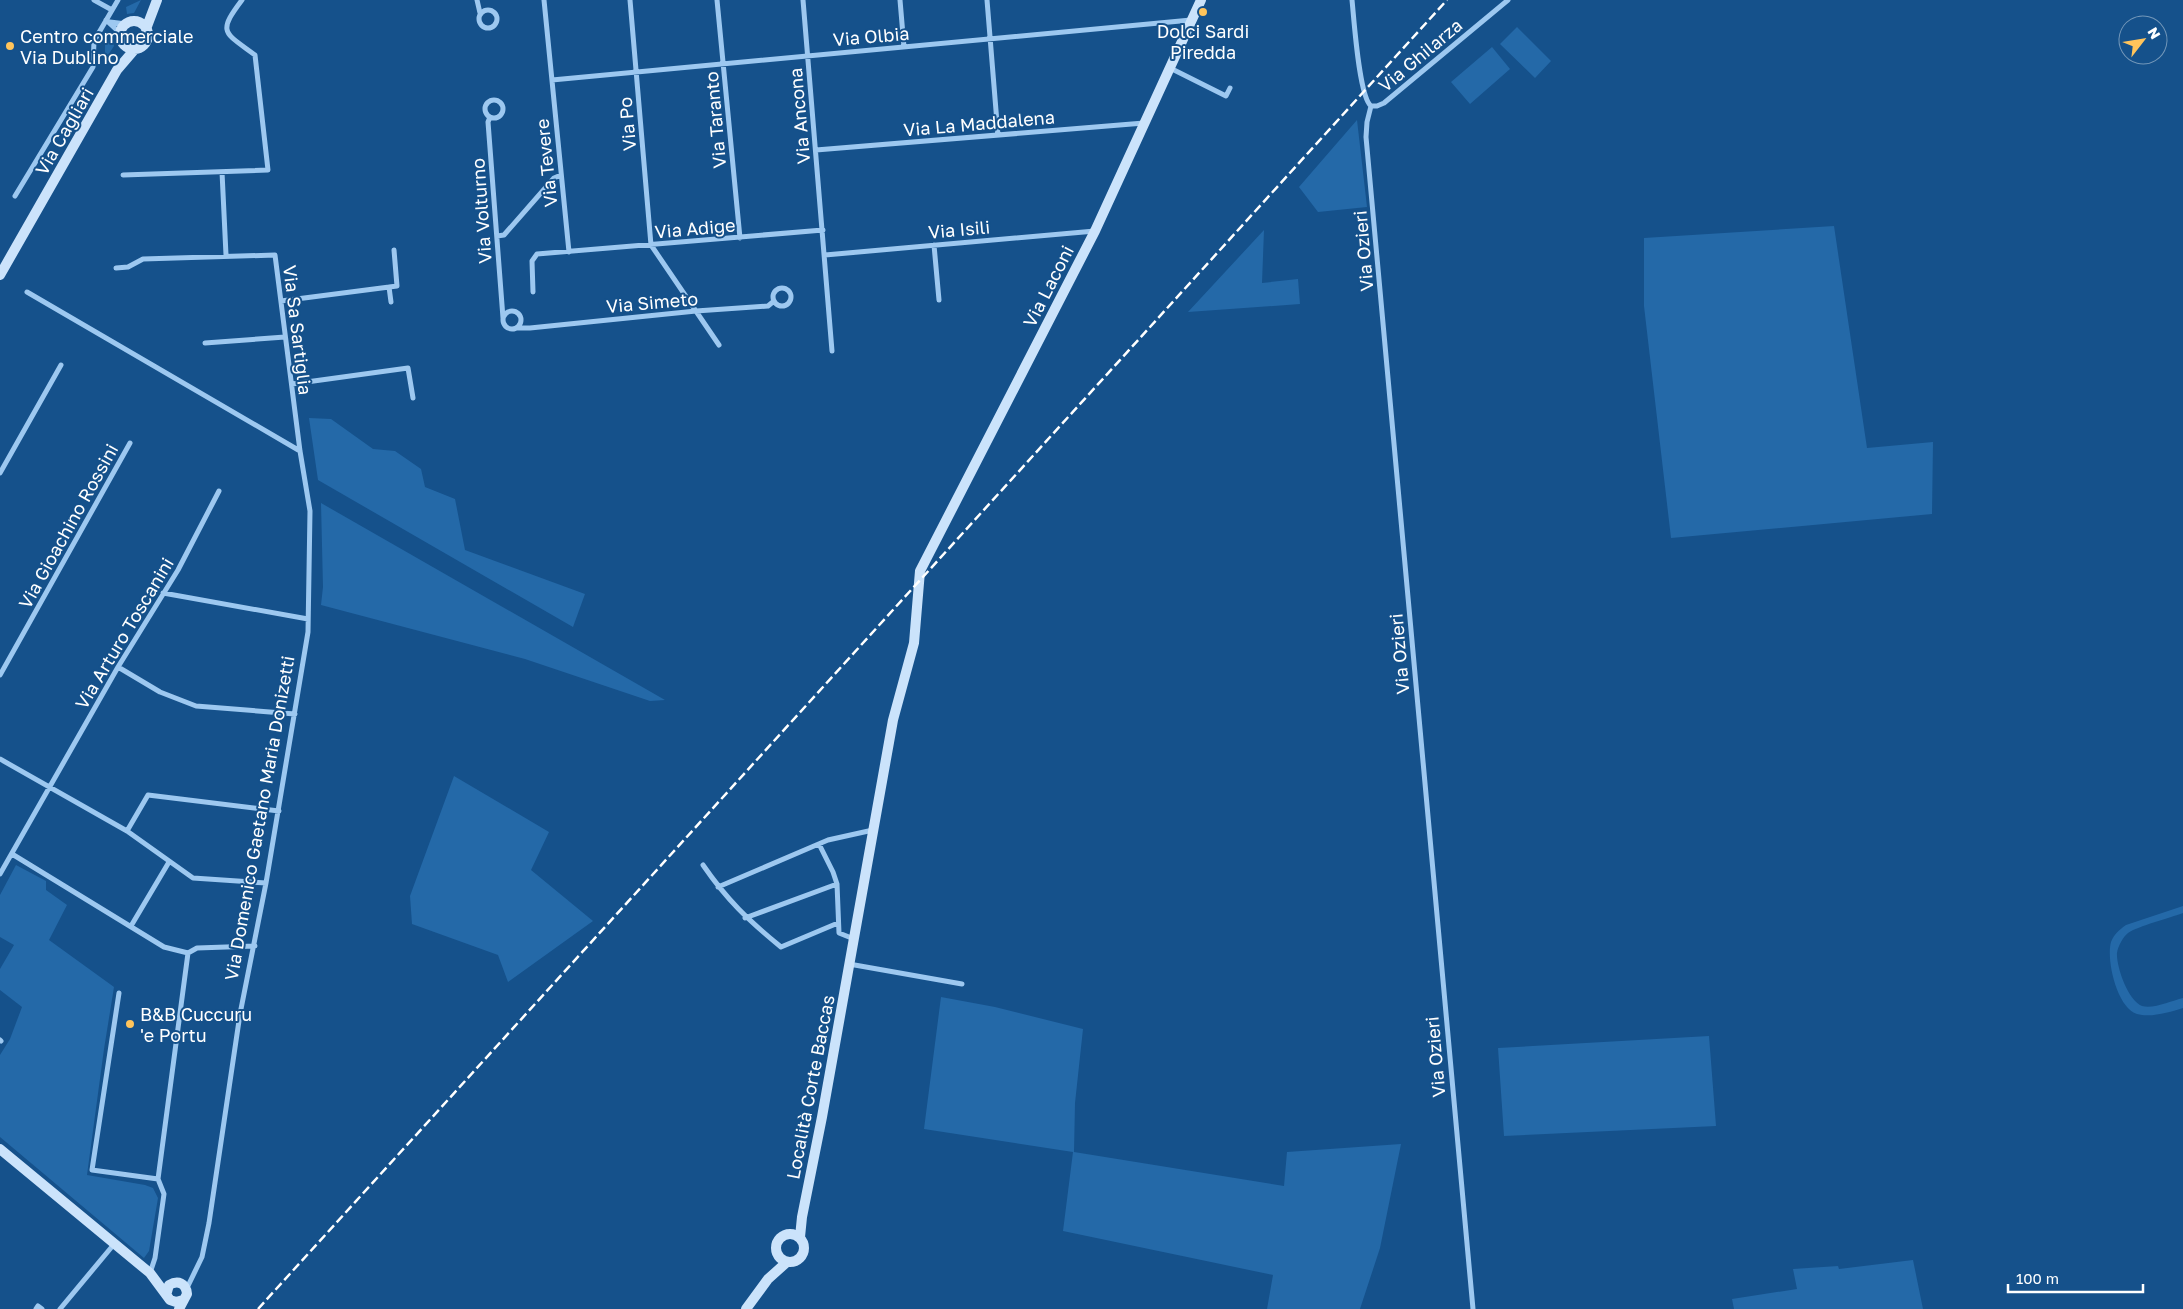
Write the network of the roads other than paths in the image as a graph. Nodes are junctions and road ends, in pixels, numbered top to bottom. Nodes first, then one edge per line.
1 (94, 0) edge
2 (118, 0) edge
3 (242, 0) edge
4 (477, 0) edge
5 (544, 0) edge
6 (630, 0) edge
7 (716, 0) edge
8 (803, 0) edge
9 (900, 0) edge
10 (987, 0) edge
11 (1201, 0) edge
12 (1352, 0) edge
13 (1508, 0) edge
14 (155, 2) edge
15 (112, 10) junction
16 (480, 13) dead end
17 (1192, 20) junction
18 (108, 21) junction
19 (130, 22) junction
20 (146, 28) junction
21 (122, 38) junction
22 (990, 39) junction
23 (904, 47) junction
24 (135, 49) junction
25 (808, 56) junction
26 (724, 64) junction
27 (1170, 68) junction
28 (117, 70) junction
29 (637, 72) junction
30 (552, 80) junction
31 (1230, 88) dead end
32 (1371, 106) junction
33 (490, 117) dead end
34 (1144, 123) junction
35 (998, 135) junction
36 (816, 150) junction
37 (222, 172) junction
38 (123, 175) dead end
39 (561, 175) junction
40 (16, 196) dead end
41 (823, 230) junction
42 (1095, 231) junction
43 (497, 236) junction
44 (740, 238) junction
45 (651, 245) junction
46 (934, 245) junction
47 (394, 250) dead end
48 (569, 252) junction
49 (226, 255) junction
50 (825, 255) junction
51 (116, 268) dead end
52 (0, 275) edge
53 (389, 287) junction
54 (27, 292) dead end
55 (533, 292) dead end
56 (938, 300) dead end
57 (281, 301) junction
58 (774, 301) dead end
59 (391, 302) dead end
60 (501, 304) junction
61 (511, 311) junction
62 (696, 311) junction
63 (503, 318) junction
64 (521, 318) junction
65 (517, 328) junction
66 (530, 328) junction
67 (285, 337) junction
68 (205, 343) dead end
69 (719, 345) dead end
70 (832, 351) dead end
71 (61, 364) dead end
72 (292, 384) junction
73 (413, 398) dead end
74 (130, 443) dead end
75 (300, 451) junction
76 (0, 473) edge
77 (219, 491) dead end
78 (918, 583) joint
79 (163, 593) junction
80 (308, 619) junction
81 (118, 666) junction
82 (0, 675) edge
83 (295, 714) junction
84 (0, 759) edge
85 (50, 787) junction
86 (279, 811) junction
87 (127, 830) junction
88 (874, 830) junction
89 (819, 844) junction
90 (12, 854) junction
91 (169, 862) junction
92 (703, 865) dead end
93 (0, 874) edge
94 (266, 883) junction
95 (837, 884) junction
96 (718, 887) junction
97 (745, 918) junction
98 (838, 923) junction
99 (131, 926) junction
100 (854, 939) junction
101 (254, 946) junction
102 (188, 953) junction
103 (850, 964) junction
104 (962, 984) dead end
105 (119, 993) dead end
106 (0, 1149) edge
107 (158, 1179) junction
108 (796, 1235) junction
109 (116, 1242) junction
110 (777, 1253) junction
111 (787, 1262) junction
112 (152, 1274) junction
113 (768, 1279) junction
114 (177, 1296) edge
115 (36, 1309) edge
116 (42, 1309) edge
117 (60, 1309) edge
118 (746, 1309) edge
119 (1473, 1309) edge

1 - 15 street
2 - 15 street
3 - 37 street
4 - 16 street
5 - 30 street, Via Tevere
6 - 29 street, Via Po
7 - 26 street, Via Taranto
8 - 25 street, Via Ancona
9 - 23 street
10 - 22 street
11 - 17 street, Via Laconi
12 - 32 street
13 - 32 street, Via Ghilarza
14 - 19 street, Via Cagliari
14 - 20 street, Via Cagliari
15 - 18 street
17 - 22 street, Via Olbia
17 - 27 street, Via Laconi
18 - 19 street
18 - 21 street
18 - 40 street
19 - 20 street
19 - 21 street, Via Cagliari
20 - 24 street, Via Cagliari
21 - 24 street
21 - 28 street, Via Cagliari
22 - 23 street, Via Olbia
22 - 35 street
23 - 25 street, Via Olbia
24 - 28 street, Via Cagliari
25 - 26 street, Via Olbia
25 - 36 street, Via Ancona
26 - 29 street, Via Olbia
26 - 44 street, Via Taranto
27 - 31 street
27 - 34 street, Via Laconi
28 - 52 street, Via Cagliari
29 - 30 street, Via Olbia
29 - 45 street, Via Po
30 - 39 street, Via Tevere
32 - 119 street, Via Ozieri
33 - 43 street, Via Volturno
34 - 35 street, Via La Maddalena
34 - 42 street, Via Laconi
35 - 36 street, Via La Maddalena
36 - 41 street, Via Ancona
37 - 38 street
37 - 49 street
39 - 43 street
39 - 48 street, Via Tevere
41 - 44 street, Via Adige
41 - 50 street, Via Ancona
42 - 46 street, Via Isili
42 - 78 street, Via Laconi
43 - 60 street, Via Volturno
44 - 45 street, Via Adige
45 - 48 street, Via Adige
45 - 62 street
46 - 50 street, Via Isili
46 - 56 street
47 - 53 street
48 - 55 street
49 - 51 street
49 - 57 street, Via Sa Sartiglia
50 - 70 street, Via Ancona
53 - 57 street
53 - 59 street
54 - 75 street
57 - 67 street, Via Sa Sartiglia
58 - 62 street, Via Simeto
60 - 61 street
60 - 63 street, Via Volturno
61 - 63 street
61 - 64 street
62 - 66 street, Via Simeto
62 - 69 street
63 - 65 street
64 - 65 street
64 - 66 street
65 - 66 street, Via Simeto
67 - 68 street
67 - 72 street, Via Sa Sartiglia
71 - 76 street
72 - 73 street
72 - 75 street, Via Sa Sartiglia
74 - 82 street, Via Gioachino Rossini
75 - 80 street, Via Domenico Gaetano Maria Donizetti
77 - 79 street, Via Arturo Toscanini
78 - 88 street, Località Corte Baccas
79 - 80 street
79 - 81 street, Via Arturo Toscanini
80 - 83 street, Via Domenico Gaetano Maria Donizetti
81 - 83 street
81 - 85 street, Via Arturo Toscanini
83 - 86 street, Via Domenico Gaetano Maria Donizetti
84 - 85 street
85 - 87 street
85 - 90 street, Via Arturo Toscanini
86 - 87 street
86 - 94 street, Via Domenico Gaetano Maria Donizetti
87 - 91 street
88 - 89 street
88 - 100 street, Località Corte Baccas
89 - 95 street
89 - 96 street
90 - 93 street, Via Arturo Toscanini
90 - 99 street
91 - 94 street
91 - 99 street
92 - 96 street
94 - 101 street, Via Domenico Gaetano Maria Donizetti
95 - 97 street
95 - 98 street
96 - 97 street
97 - 98 street
98 - 100 street
99 - 102 street
100 - 103 street, Località Corte Baccas
101 - 102 street
101 - 114 street, Via Domenico Gaetano Maria Donizetti
102 - 107 street
103 - 104 street
103 - 108 street, Località Corte Baccas
105 - 107 street
106 - 109 street
107 - 112 street
108 - 110 street
108 - 111 street
109 - 112 street
109 - 117 street
110 - 111 street
110 - 113 street
111 - 113 street
112 - 114 street
113 - 118 street
115 - 116 street

